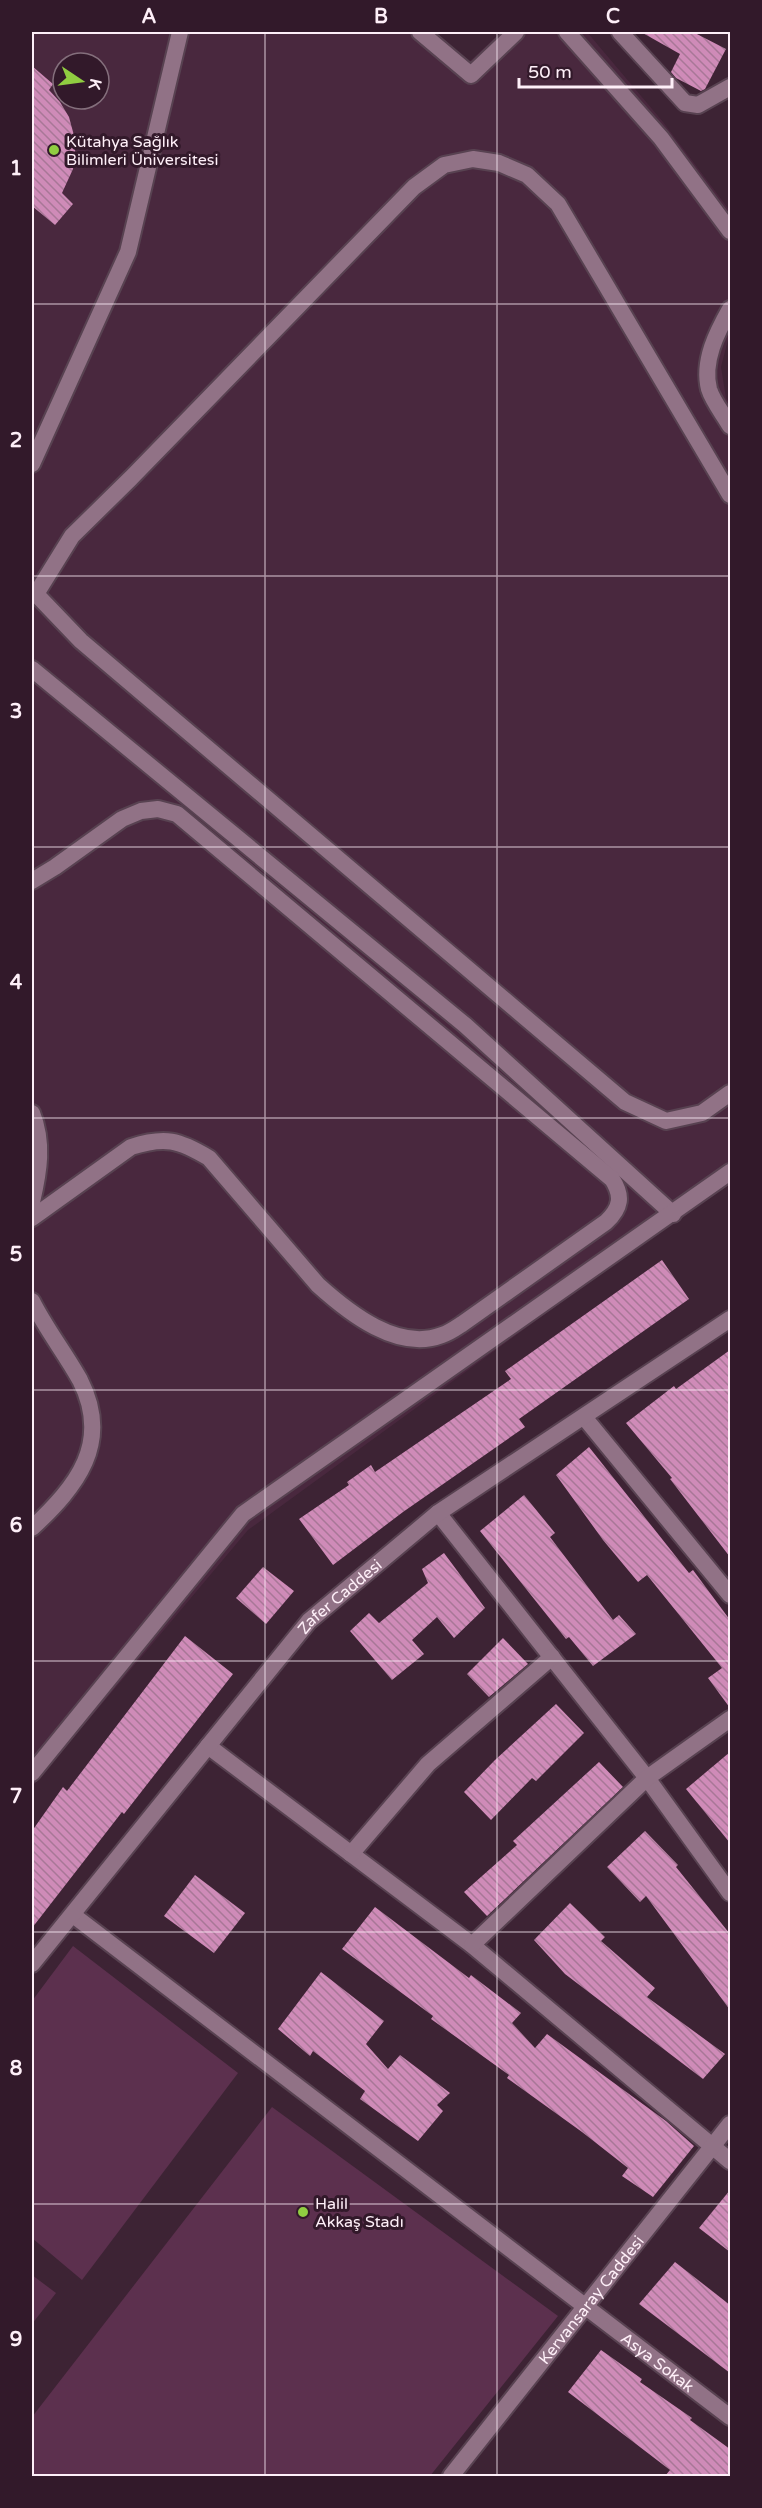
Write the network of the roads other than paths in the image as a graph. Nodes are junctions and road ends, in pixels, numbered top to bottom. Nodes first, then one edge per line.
1 (180, 32) edge
2 (420, 32) edge
3 (516, 32) edge
4 (567, 32) edge
5 (620, 32) edge
6 (730, 87) edge
7 (730, 231) edge
8 (730, 309) edge
9 (730, 426) edge
10 (32, 464) edge
11 (730, 495) edge
12 (34, 593) edge
13 (32, 669) edge
14 (32, 881) edge
15 (730, 1093) edge
16 (32, 1113) edge
17 (730, 1172) edge
18 (32, 1202) edge
19 (673, 1214) junction
20 (32, 1218) edge
21 (32, 1301) edge
22 (730, 1319) edge
23 (584, 1418) junction
24 (438, 1513) junction
25 (32, 1528) edge
26 (730, 1595) edge
27 (552, 1657) junction
28 (730, 1719) edge
29 (208, 1746) junction
30 (32, 1773) edge
31 (648, 1778) junction
32 (351, 1854) junction
33 (730, 1893) edge
34 (73, 1915) junction
35 (472, 1945) junction
36 (32, 1964) edge
37 (730, 2124) edge
38 (711, 2146) junction
39 (730, 2161) edge
40 (585, 2308) junction
41 (730, 2417) edge
42 (455, 2475) edge

1 - 10 street
2 - 3 street
4 - 7 street
5 - 6 street
8 - 9 street
11 - 12 street
12 - 15 street
13 - 19 street
14 - 20 street
16 - 18 street
17 - 19 street
19 - 30 street
21 - 25 street
22 - 23 street, Zafer Caddesi
23 - 24 street, Zafer Caddesi
23 - 26 street
24 - 27 street
24 - 29 street, Zafer Caddesi
27 - 31 street
27 - 32 street
28 - 31 street
29 - 32 street
29 - 34 street, Zafer Caddesi
31 - 33 street
31 - 35 street
32 - 35 street
34 - 36 street, Zafer Caddesi
34 - 40 street, Asya Sokak
35 - 38 street
37 - 38 street, Kervansaray Caddesi
38 - 39 street
38 - 40 street, Kervansaray Caddesi
40 - 41 street, Asya Sokak
40 - 42 street, Kervansaray Caddesi

